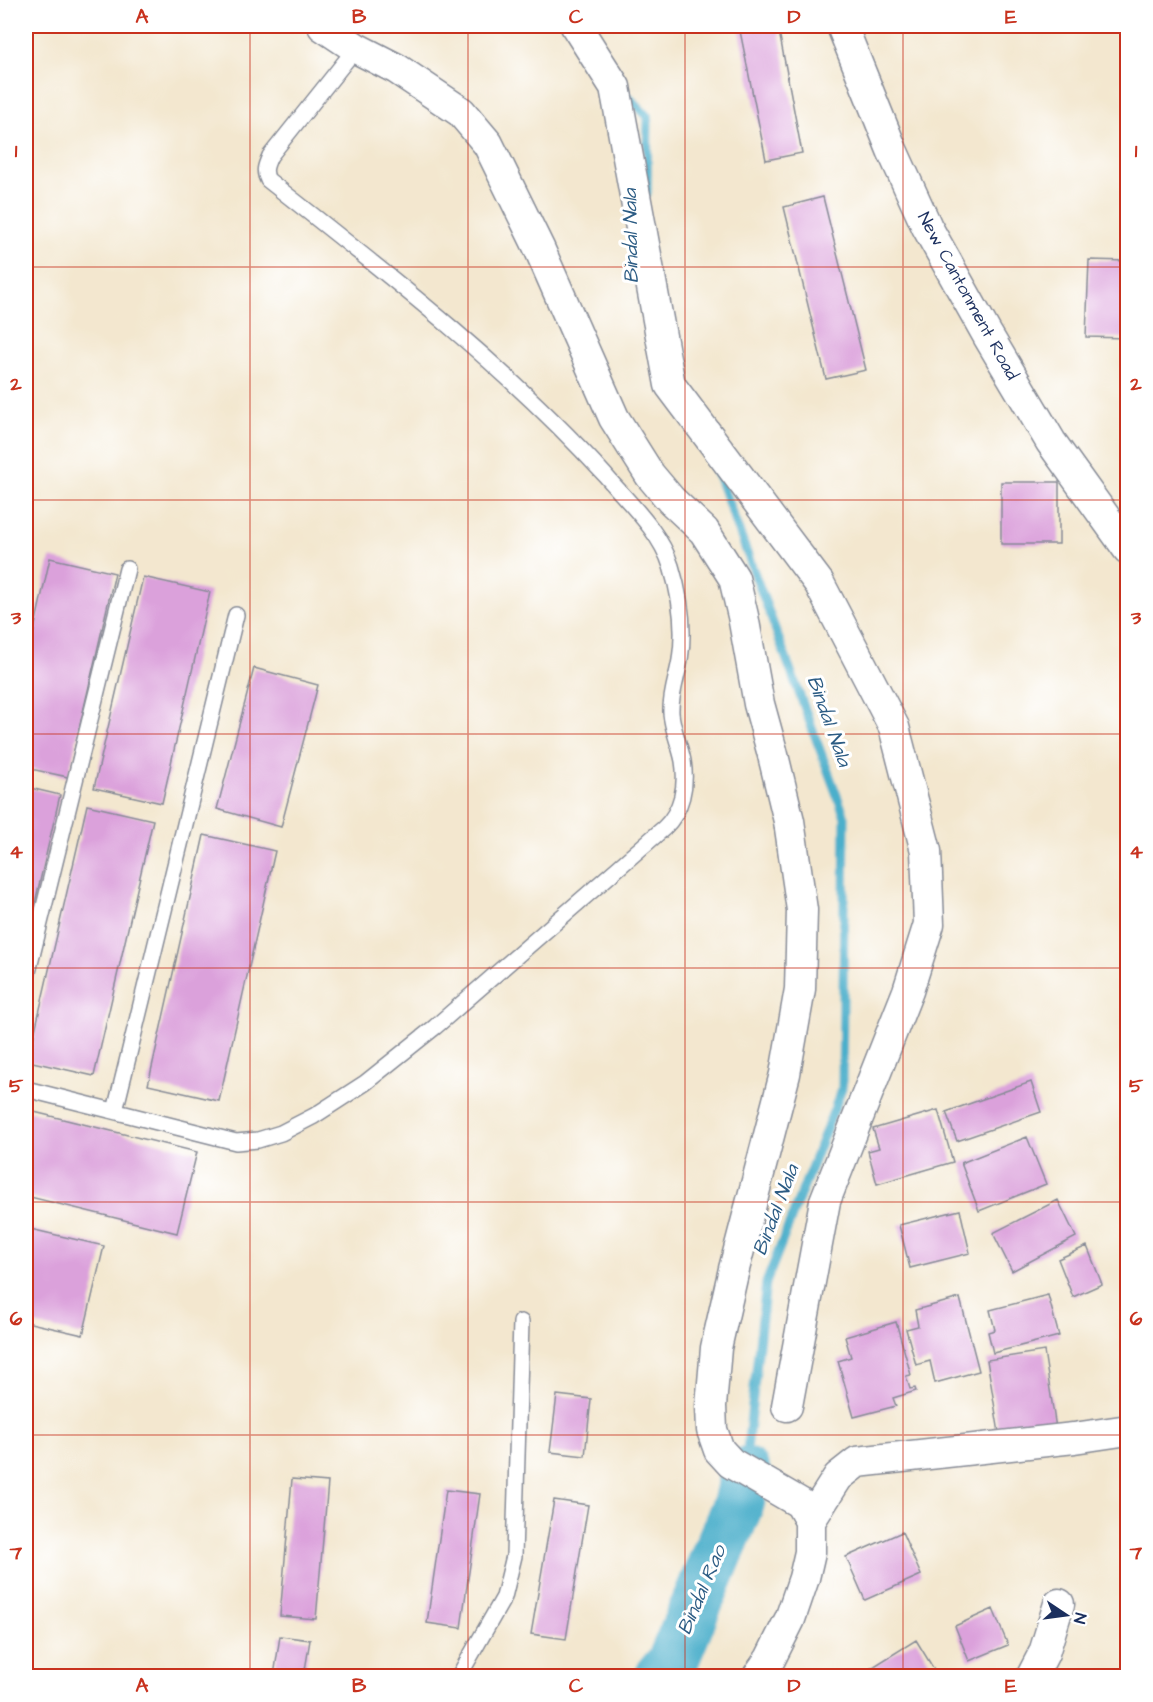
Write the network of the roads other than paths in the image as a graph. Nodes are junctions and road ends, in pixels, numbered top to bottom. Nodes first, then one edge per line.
1 (323, 26) edge
2 (576, 26) edge
3 (842, 26) edge
4 (356, 48) junction
5 (1128, 549) edge
6 (128, 570) dead end
7 (236, 615) dead end
8 (26, 980) edge
9 (26, 1089) edge
10 (115, 1111) junction
11 (521, 1322) dead end
12 (787, 1406) dead end
13 (1128, 1430) edge
14 (805, 1512) junction
15 (1059, 1604) dead end
16 (459, 1677) edge
17 (758, 1677) edge
18 (1032, 1677) edge

1 - 4 street
2 - 12 street
3 - 5 street, New Cantonment Road
4 - 10 lane
4 - 14 street
6 - 8 lane
7 - 10 lane
9 - 10 lane
11 - 16 lane
13 - 14 street
14 - 17 street
15 - 18 street

